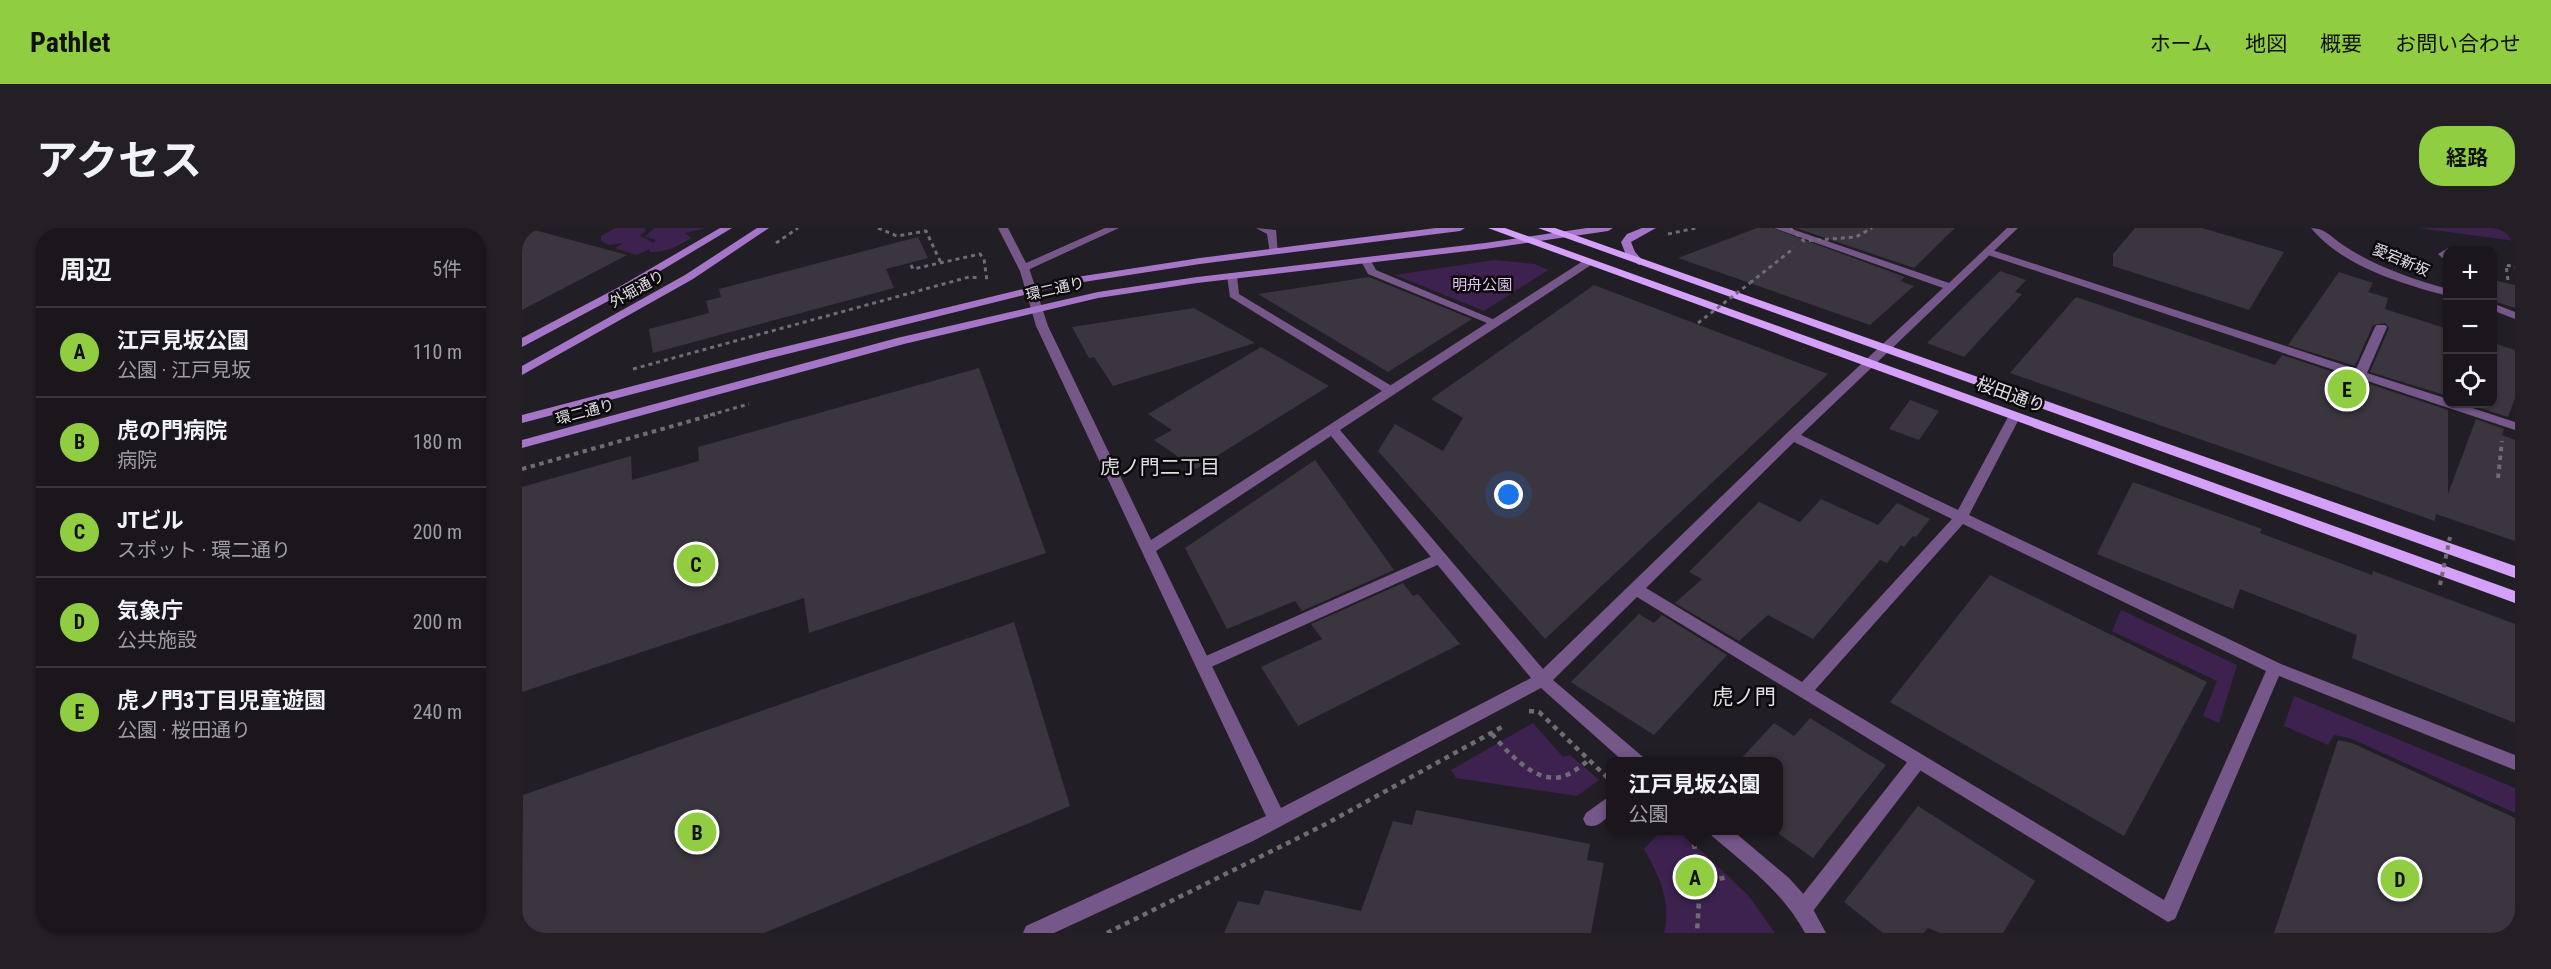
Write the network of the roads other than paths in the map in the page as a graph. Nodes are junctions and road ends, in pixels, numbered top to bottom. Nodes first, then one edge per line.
1 (727, 228) edge
2 (764, 228) edge
3 (1003, 228) edge
4 (1114, 228) edge
5 (1261, 228) edge
6 (1400, 228) edge
7 (1460, 228) edge
8 (1494, 228) edge
9 (1544, 228) edge
10 (1608, 228) edge
11 (1651, 228) edge
12 (1779, 228) edge
13 (2013, 228) edge
14 (2316, 228) edge
15 (1561, 234) junction
16 (1524, 240) junction
17 (1337, 244) junction
18 (1274, 252) junction
19 (1989, 252) junction
20 (1366, 261) junction
21 (1639, 262) junction
22 (1587, 263) junction
23 (1024, 269) junction
24 (1232, 276) junction
25 (1952, 287) junction
26 (1031, 290) junction
27 (2443, 292) edge
28 (2497, 308) edge
29 (1037, 309) junction
30 (2515, 316) edge
31 (1496, 323) junction
32 (2381, 327) dead end
33 (522, 343) edge
34 (1885, 350) junction
35 (1869, 365) junction
36 (526, 369) edge
37 (2360, 375) junction
38 (1391, 391) junction
39 (585, 404) junction
40 (522, 410) edge
41 (2014, 417) junction
42 (522, 419) edge
43 (1332, 429) junction
44 (2509, 429) edge
45 (1792, 436) junction
46 (522, 444) edge
47 (1961, 518) junction
48 (1148, 549) junction
49 (1439, 558) junction
50 (2515, 572) edge
51 (1637, 590) junction
52 (2515, 597) edge
53 (1203, 664) junction
54 (2275, 668) junction
55 (1542, 680) junction
56 (1804, 691) junction
57 (1631, 757) edge
58 (1918, 761) junction
59 (2515, 763) edge
60 (1606, 807) edge
61 (1277, 818) junction
62 (1592, 819) dead end
63 (1723, 835) edge
64 (1803, 909) junction
65 (1033, 933) edge
66 (1816, 933) edge

1 - 33 main road, 外堀通り
2 - 36 main road, 外堀通り
3 - 23 street
4 - 23 street
5 - 18 street
6 - 17 main road
7 - 17 main road, 環二通り
8 - 16 highway, 桜田通り
9 - 15 highway, 桜田通り
10 - 15 main road, 環二通り
11 - 21 main road
12 - 25 street
13 - 19 street
14 - 27 street, 愛宕新坂
15 - 16 main road, 環二通り
15 - 21 highway, 桜田通り
16 - 20 main road, 環二通り
16 - 22 highway, 桜田通り
17 - 18 main road, 環二通り
18 - 26 main road, 環二通り
19 - 25 street
19 - 37 street
20 - 24 main road, 環二通り
20 - 31 street
21 - 34 highway, 桜田通り
22 - 31 street
22 - 35 highway, 桜田通り
23 - 26 street
24 - 29 main road, 環二通り
24 - 38 street
25 - 34 street
26 - 29 street
26 - 39 main road, 環二通り
28 - 30 street
29 - 46 main road, 環二通り
29 - 48 street
31 - 38 street
32 - 37 street
34 - 35 street
34 - 50 highway, 桜田通り
35 - 41 highway, 桜田通り
35 - 45 street
37 - 44 street
38 - 43 street
39 - 40 main road
39 - 42 main road, 環二通り
41 - 47 street
41 - 52 highway, 桜田通り
43 - 48 street
43 - 49 street
45 - 47 street
45 - 51 street
47 - 54 street
47 - 56 street
48 - 53 street
49 - 53 street
49 - 55 street
51 - 55 street
51 - 56 street
53 - 61 street
54 - 58 street
54 - 59 street
55 - 57 street
55 - 61 street
56 - 58 street
58 - 64 street
60 - 62 street
61 - 65 street
63 - 64 street
64 - 66 street

